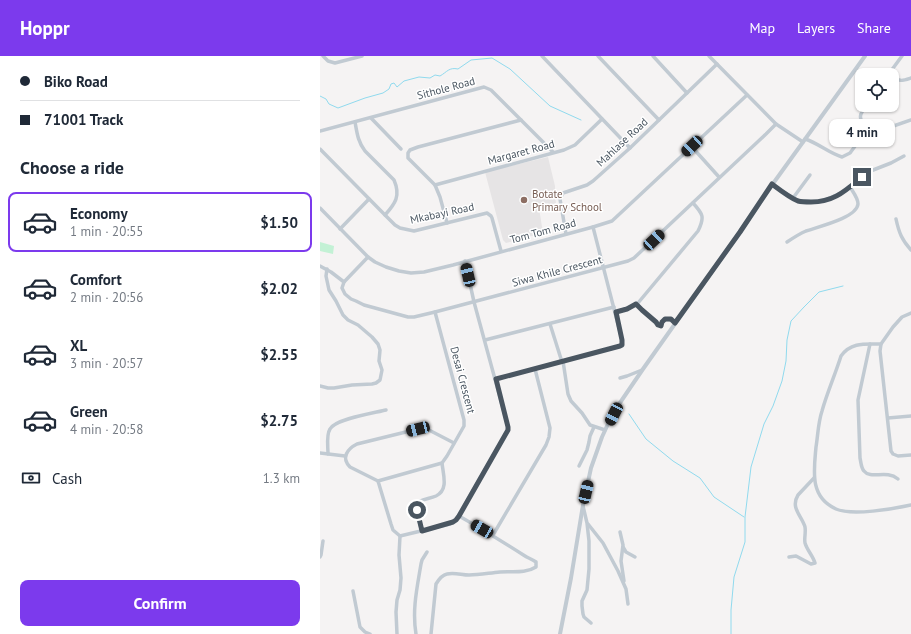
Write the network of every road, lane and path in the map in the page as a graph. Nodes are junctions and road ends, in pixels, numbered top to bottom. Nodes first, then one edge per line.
1 (323, 56) edge
2 (362, 56) edge
3 (542, 56) edge
4 (598, 56) edge
5 (652, 56) edge
6 (709, 56) edge
7 (865, 56) edge
8 (902, 56) edge
9 (717, 64) junction
10 (894, 68) edge
11 (911, 78) edge
12 (899, 80) edge
13 (687, 93) junction
14 (747, 95) junction
15 (862, 112) edge
16 (371, 118) junction
17 (602, 119) junction
18 (521, 120) junction
19 (659, 120) junction
20 (911, 120) edge
21 (354, 122) junction
22 (776, 124) junction
23 (868, 127) junction
24 (320, 131) edge
25 (804, 141) junction
26 (692, 146) junction
27 (630, 148) junction
28 (320, 149) edge
29 (401, 150) dead end
30 (553, 152) junction
31 (904, 156) dead end
32 (810, 174) dead end
33 (719, 177) junction
34 (772, 184) junction
35 (435, 185) junction
36 (850, 187) junction
37 (793, 198) junction
38 (369, 199) junction
39 (693, 203) junction
40 (320, 208) edge
41 (385, 216) junction
42 (896, 219) dead end
43 (447, 223) junction
44 (593, 227) junction
45 (340, 228) junction
46 (566, 234) junction
47 (787, 242) dead end
48 (911, 250) edge
49 (501, 252) junction
50 (368, 257) junction
51 (465, 261) junction
52 (320, 266) edge
53 (604, 268) junction
54 (327, 269) junction
55 (344, 282) junction
56 (474, 302) junction
57 (636, 304) junction
58 (614, 307) junction
59 (436, 312) junction
60 (616, 312) junction
61 (911, 313) edge
62 (675, 323) junction
63 (550, 324) junction
64 (485, 340) junction
65 (870, 344) junction
66 (881, 344) junction
67 (562, 362) junction
68 (535, 369) junction
69 (642, 370) junction
70 (620, 378) dead end
71 (496, 379) junction
72 (320, 386) edge
73 (386, 410) dead end
74 (911, 416) edge
75 (888, 418) junction
76 (594, 427) junction
77 (605, 430) junction
78 (454, 443) junction
79 (320, 453) edge
80 (328, 454) junction
81 (911, 455) edge
82 (345, 456) junction
83 (442, 463) junction
84 (579, 466) dead end
85 (814, 478) junction
86 (898, 480) dead end
87 (378, 481) junction
88 (583, 505) junction
89 (911, 505) edge
90 (459, 516) junction
91 (587, 523) junction
92 (422, 531) junction
93 (620, 532) dead end
94 (400, 536) junction
95 (493, 536) junction
96 (323, 541) dead end
97 (623, 546) junction
98 (427, 552) dead end
99 (320, 557) edge
100 (635, 557) dead end
101 (789, 557) dead end
102 (624, 584) junction
103 (353, 591) dead end
104 (628, 604) dead end
105 (591, 623) dead end
106 (370, 634) edge
107 (397, 634) edge
108 (416, 634) edge
109 (431, 634) edge
110 (560, 634) edge

1 - 2 street
3 - 17 street
4 - 19 street
5 - 13 street
6 - 9 street
7 - 25 street
8 - 10 street
9 - 13 street, Mahlase Road
9 - 14 street
11 - 12 street
13 - 19 street, Mahlase Road
14 - 22 street
14 - 26 street, Tom Tom Road
15 - 23 street
16 - 18 street, Sithole Road
16 - 21 street, Sithole Road
16 - 29 street
17 - 27 street
17 - 30 street, Margaret Road
18 - 30 street, Sithole Road
18 - 35 street
19 - 27 street, Mahlase Road
20 - 23 street
21 - 24 street, Sithole Road
21 - 41 street
22 - 25 street
22 - 33 street, Siwa Khile Crescent
23 - 25 street
25 - 34 street
26 - 33 street
26 - 44 street, Tom Tom Road
27 - 46 street, Mahlase Road
28 - 38 street, Mkabayi Road
30 - 35 street, Margaret Road
31 - 36 street
32 - 37 street
33 - 39 street, Siwa Khile Crescent
34 - 37 street
34 - 62 street
35 - 43 street
36 - 37 street
36 - 47 street
38 - 41 street, Mkabayi Road
38 - 45 street
39 - 53 street, Siwa Khile Crescent
39 - 57 street
40 - 45 street, Tom Tom Road
41 - 43 street, Mkabayi Road
42 - 48 street
43 - 49 street, Mkabayi Road
44 - 46 street, Tom Tom Road
44 - 53 street
45 - 50 street, Tom Tom Road
46 - 49 street, Tom Tom Road
49 - 51 street, Tom Tom Road
50 - 51 street, Tom Tom Road
50 - 55 street
51 - 56 street
52 - 54 street
53 - 56 street, Siwa Khile Crescent
53 - 58 street
54 - 55 street
54 - 72 street
55 - 59 street, Siwa Khile Crescent
56 - 59 street, Siwa Khile Crescent
56 - 64 street
57 - 60 street
57 - 62 street
58 - 60 street
58 - 63 street
59 - 78 street, Desai Crescent
60 - 67 street
61 - 66 street
62 - 69 street
63 - 64 street
63 - 67 street
64 - 71 street
65 - 66 street
65 - 85 street
65 - 86 street
66 - 75 street
67 - 68 street
67 - 76 street
68 - 71 street
68 - 95 street
69 - 70 street
69 - 77 street
71 - 90 street
73 - 80 street
74 - 75 street
75 - 81 street
76 - 77 street
76 - 84 street
77 - 88 street
78 - 82 street
78 - 83 street, Desai Crescent
79 - 80 street
80 - 82 street
82 - 87 street
83 - 87 street
83 - 92 street
85 - 89 street
85 - 101 street
87 - 94 street
88 - 91 street
88 - 110 street
90 - 92 street
90 - 95 street
91 - 102 street
91 - 105 street
92 - 94 street
93 - 97 street
94 - 107 street
95 - 109 street
96 - 99 street
97 - 100 street
97 - 102 street
98 - 108 street
102 - 104 street
103 - 106 street

